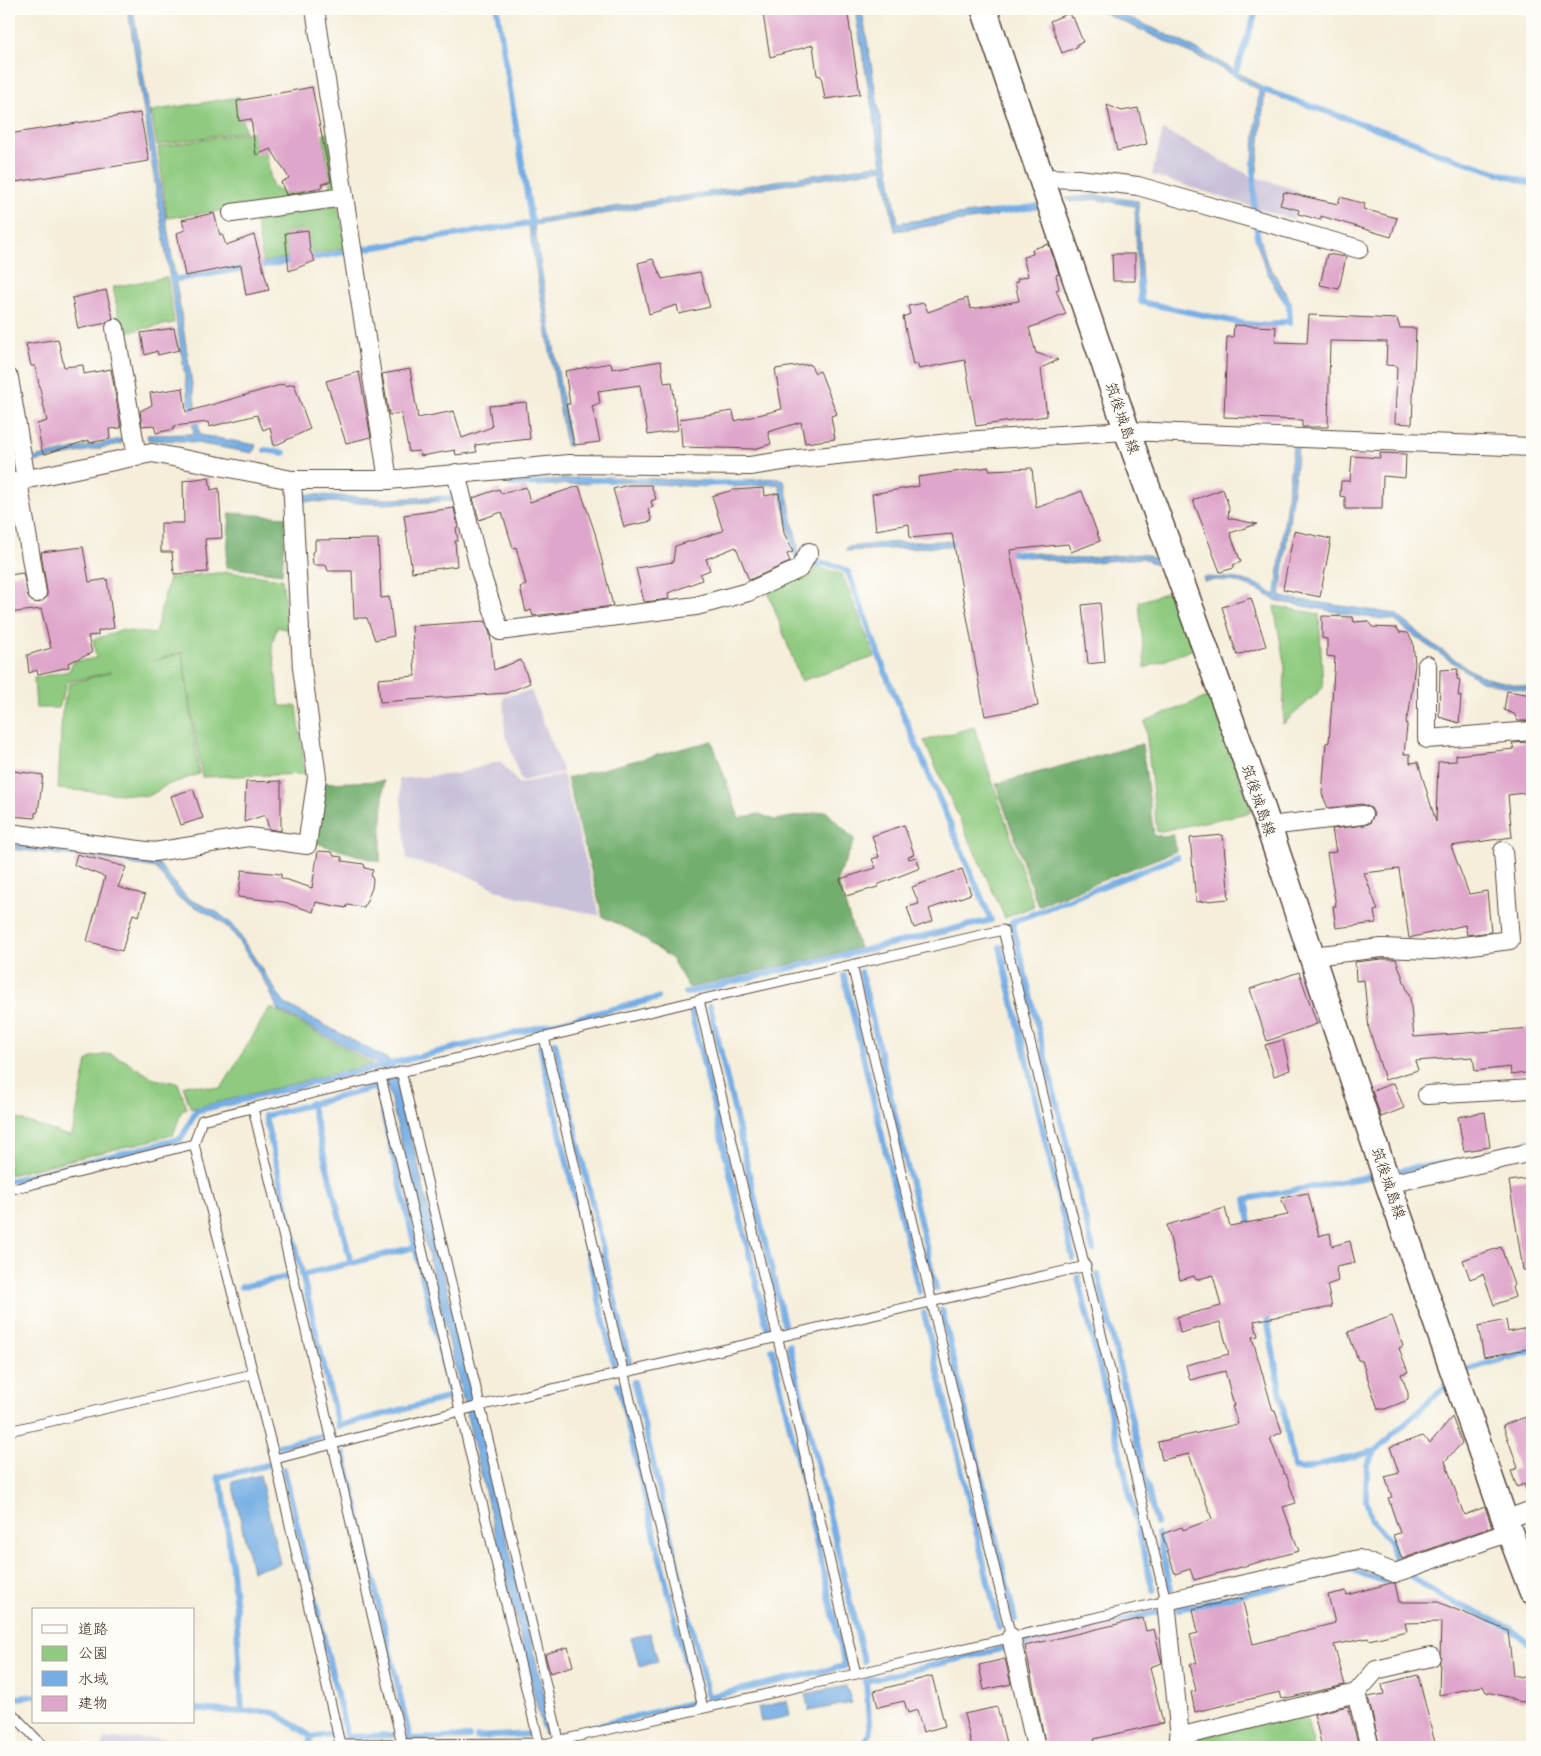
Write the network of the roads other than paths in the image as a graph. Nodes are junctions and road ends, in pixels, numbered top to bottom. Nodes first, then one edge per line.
1 (315, 9) edge
2 (984, 9) edge
3 (1041, 178) junction
4 (344, 197) junction
5 (232, 213) dead end
6 (1358, 250) dead end
7 (115, 328) dead end
8 (9, 378) edge
9 (1127, 431) junction
10 (1532, 447) edge
11 (137, 457) junction
12 (456, 474) junction
13 (292, 480) junction
14 (388, 480) junction
15 (18, 481) edge
16 (809, 552) dead end
17 (37, 593) dead end
18 (1427, 665) dead end
19 (1532, 730) edge
20 (1363, 815) dead end
21 (1268, 826) junction
22 (9, 833) edge
23 (1503, 851) dead end
24 (1312, 956) junction
25 (852, 965) junction
26 (699, 1000) junction
27 (544, 1037) junction
28 (401, 1071) junction
29 (381, 1077) junction
30 (1532, 1089) edge
31 (1427, 1095) dead end
32 (252, 1108) junction
33 (194, 1144) junction
34 (1532, 1152) edge
35 (1388, 1184) junction
36 (9, 1190) edge
37 (1086, 1266) junction
38 (931, 1303) junction
39 (779, 1336) junction
40 (253, 1374) junction
41 (625, 1374) junction
42 (479, 1406) junction
43 (461, 1411) junction
44 (9, 1431) edge
45 (333, 1444) junction
46 (275, 1459) junction
47 (1532, 1510) edge
48 (1507, 1526) junction
49 (1532, 1591) edge
50 (1166, 1601) junction
51 (1011, 1637) junction
52 (1431, 1657) dead end
53 (856, 1674) junction
54 (1356, 1693) junction
55 (703, 1708) junction
56 (9, 1710) edge
57 (559, 1740) junction
58 (1180, 1742) edge
59 (539, 1743) junction
60 (402, 1744) junction
61 (44, 1747) edge
62 (1036, 1747) edge
63 (1370, 1747) edge

1 - 4 street
2 - 3 main road, 筑後城島線
3 - 6 street
3 - 9 main road, 筑後城島線
4 - 5 street
4 - 14 street
7 - 11 street
8 - 15 street
9 - 10 street
9 - 12 street
9 - 21 main road, 筑後城島線
11 - 13 street
11 - 15 street
12 - 14 street
12 - 16 street
13 - 14 street
13 - 22 street
15 - 17 street
18 - 19 street
20 - 21 street
21 - 24 main road, 筑後城島線
23 - 24 street
24 - 35 main road, 筑後城島線
25 - 26 lane
25 - 37 lane
25 - 38 lane
26 - 27 lane
26 - 39 lane
27 - 28 lane
27 - 41 lane
28 - 29 lane
28 - 42 lane
29 - 32 lane
29 - 43 lane
30 - 31 street
32 - 33 lane
32 - 45 lane
33 - 36 lane
33 - 40 lane
34 - 35 street
35 - 48 main road, 筑後城島線
37 - 38 lane
37 - 50 lane
38 - 39 lane
38 - 51 lane
39 - 41 lane
39 - 53 lane
40 - 44 lane
40 - 46 lane
41 - 42 lane
41 - 55 lane
42 - 43 lane
42 - 57 lane
43 - 45 lane
43 - 59 lane
45 - 46 lane
45 - 60 lane
46 - 60 lane
47 - 48 street
48 - 49 main road, 筑後城島線
48 - 50 street
50 - 51 lane
50 - 58 street
51 - 53 lane
51 - 62 street
52 - 54 street
53 - 55 lane
54 - 58 street
54 - 63 street
55 - 57 lane
56 - 61 lane
57 - 59 lane
59 - 60 lane

